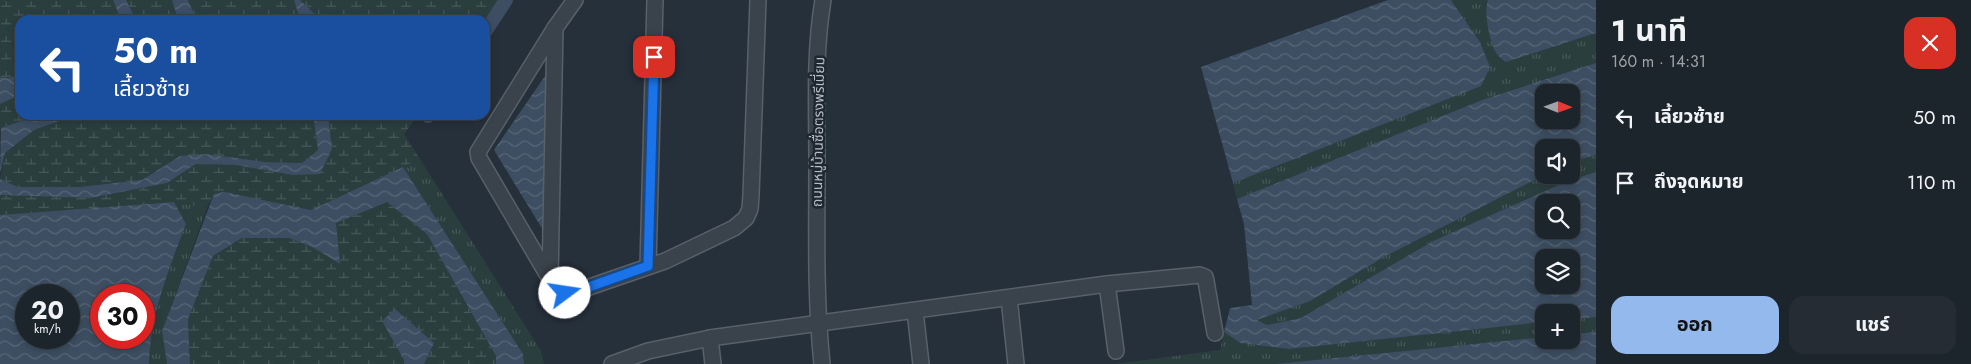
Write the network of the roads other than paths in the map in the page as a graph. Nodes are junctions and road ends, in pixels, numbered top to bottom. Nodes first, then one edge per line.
1 (575, 0) edge
2 (655, 0) edge
3 (758, 0) edge
4 (823, 0) edge
5 (555, 28) junction
6 (648, 266) junction
7 (550, 279) junction
8 (1107, 284) junction
9 (1009, 298) junction
10 (915, 311) junction
11 (818, 323) junction
12 (1215, 334) dead end
13 (710, 338) junction
14 (1116, 351) dead end
15 (612, 364) edge
16 (713, 364) edge
17 (822, 364) edge
18 (921, 364) edge
19 (1016, 364) edge

1 - 5 street
2 - 6 street
3 - 6 street
4 - 11 street, ถนนหมู่บ้านซื่อตรงพรีเมี่ยม
5 - 7 street
5 - 7 street
6 - 7 street
8 - 9 street
8 - 12 street
8 - 14 street
9 - 10 street
9 - 19 street
10 - 11 street
10 - 18 street
11 - 13 street
11 - 17 street, ถนนหมู่บ้านซื่อตรงพรีเมี่ยม
13 - 15 street
13 - 16 street

